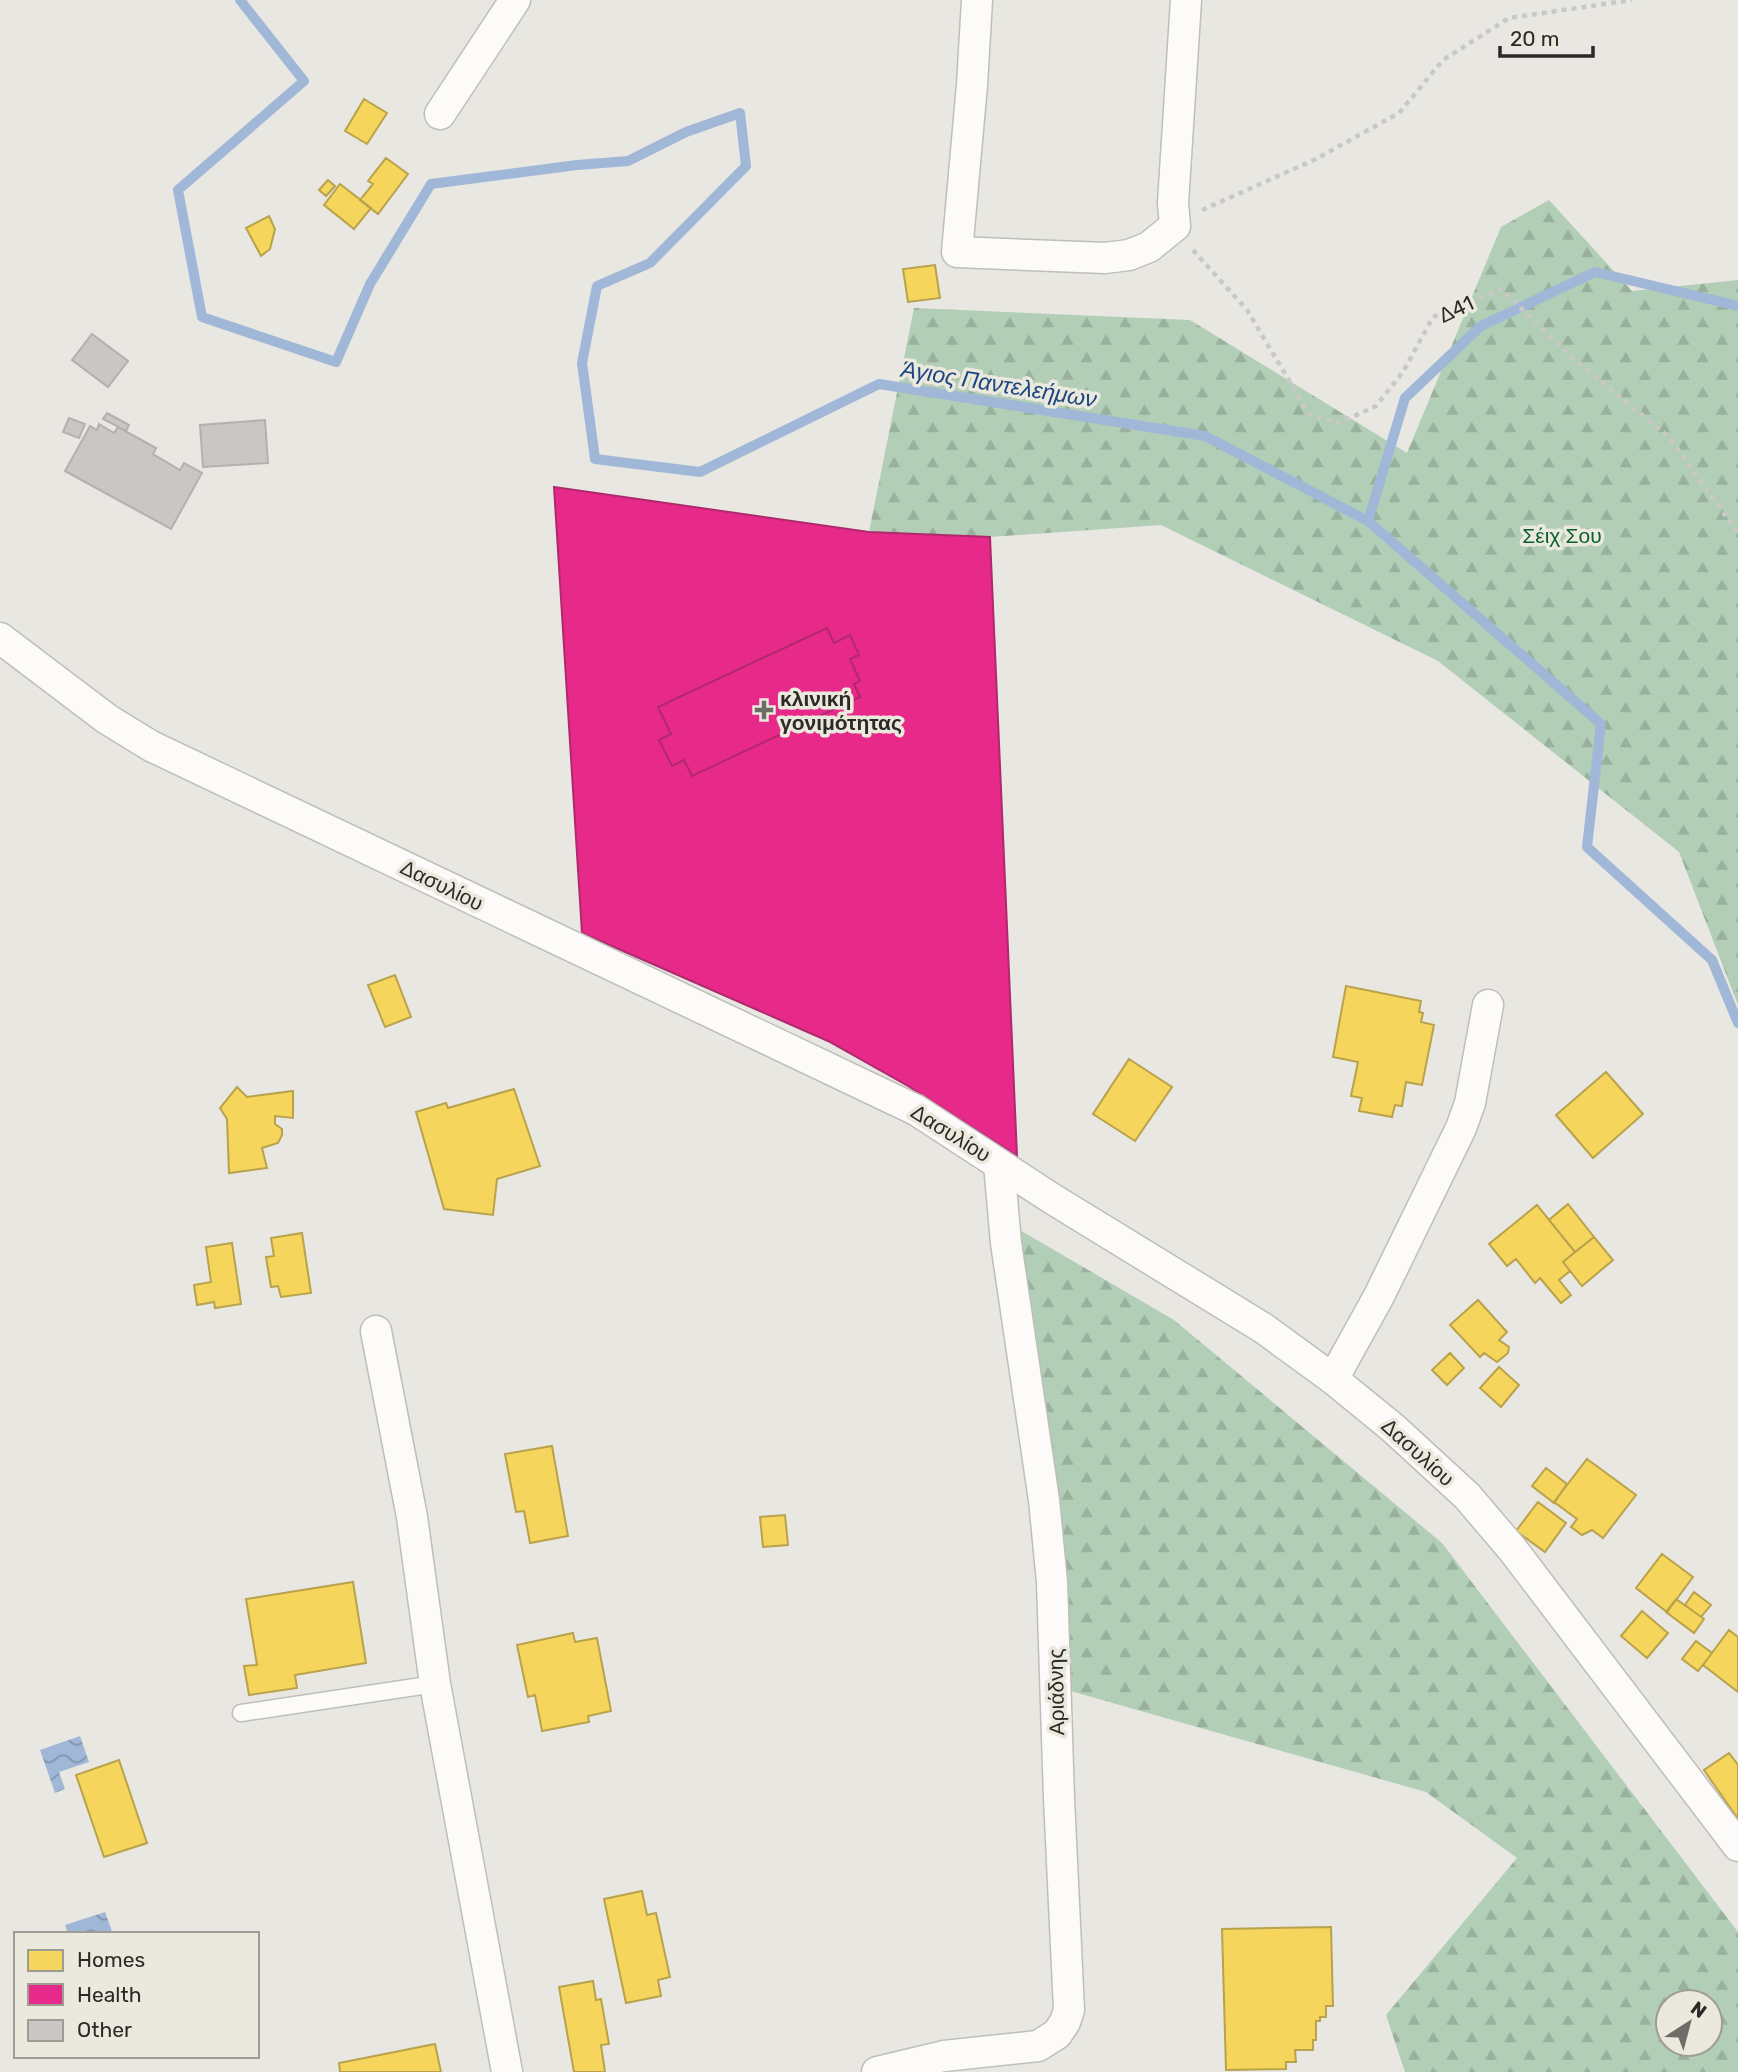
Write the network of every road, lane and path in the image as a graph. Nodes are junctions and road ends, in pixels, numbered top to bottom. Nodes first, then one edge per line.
1 (515, 0) edge
2 (977, 0) edge
3 (1186, 0) edge
4 (1632, 0) edge
5 (440, 114) dead end
6 (1175, 226) junction
7 (1738, 533) edge
8 (0, 638) edge
9 (1488, 1005) dead end
10 (999, 1164) junction
11 (376, 1331) dead end
12 (1334, 1379) junction
13 (435, 1684) junction
14 (240, 1713) dead end
15 (1738, 1846) edge
16 (507, 2072) edge
17 (877, 2072) edge

1 - 5 street
2 - 6 street
3 - 6 street
4 - 6 path
6 - 7 path, Δ41
8 - 10 street, Δασυλίου
9 - 12 street
10 - 12 street, Δασυλίου
10 - 17 street, Αριάδνης
11 - 13 street
12 - 15 street, Δασυλίου
13 - 14 lane
13 - 16 street

